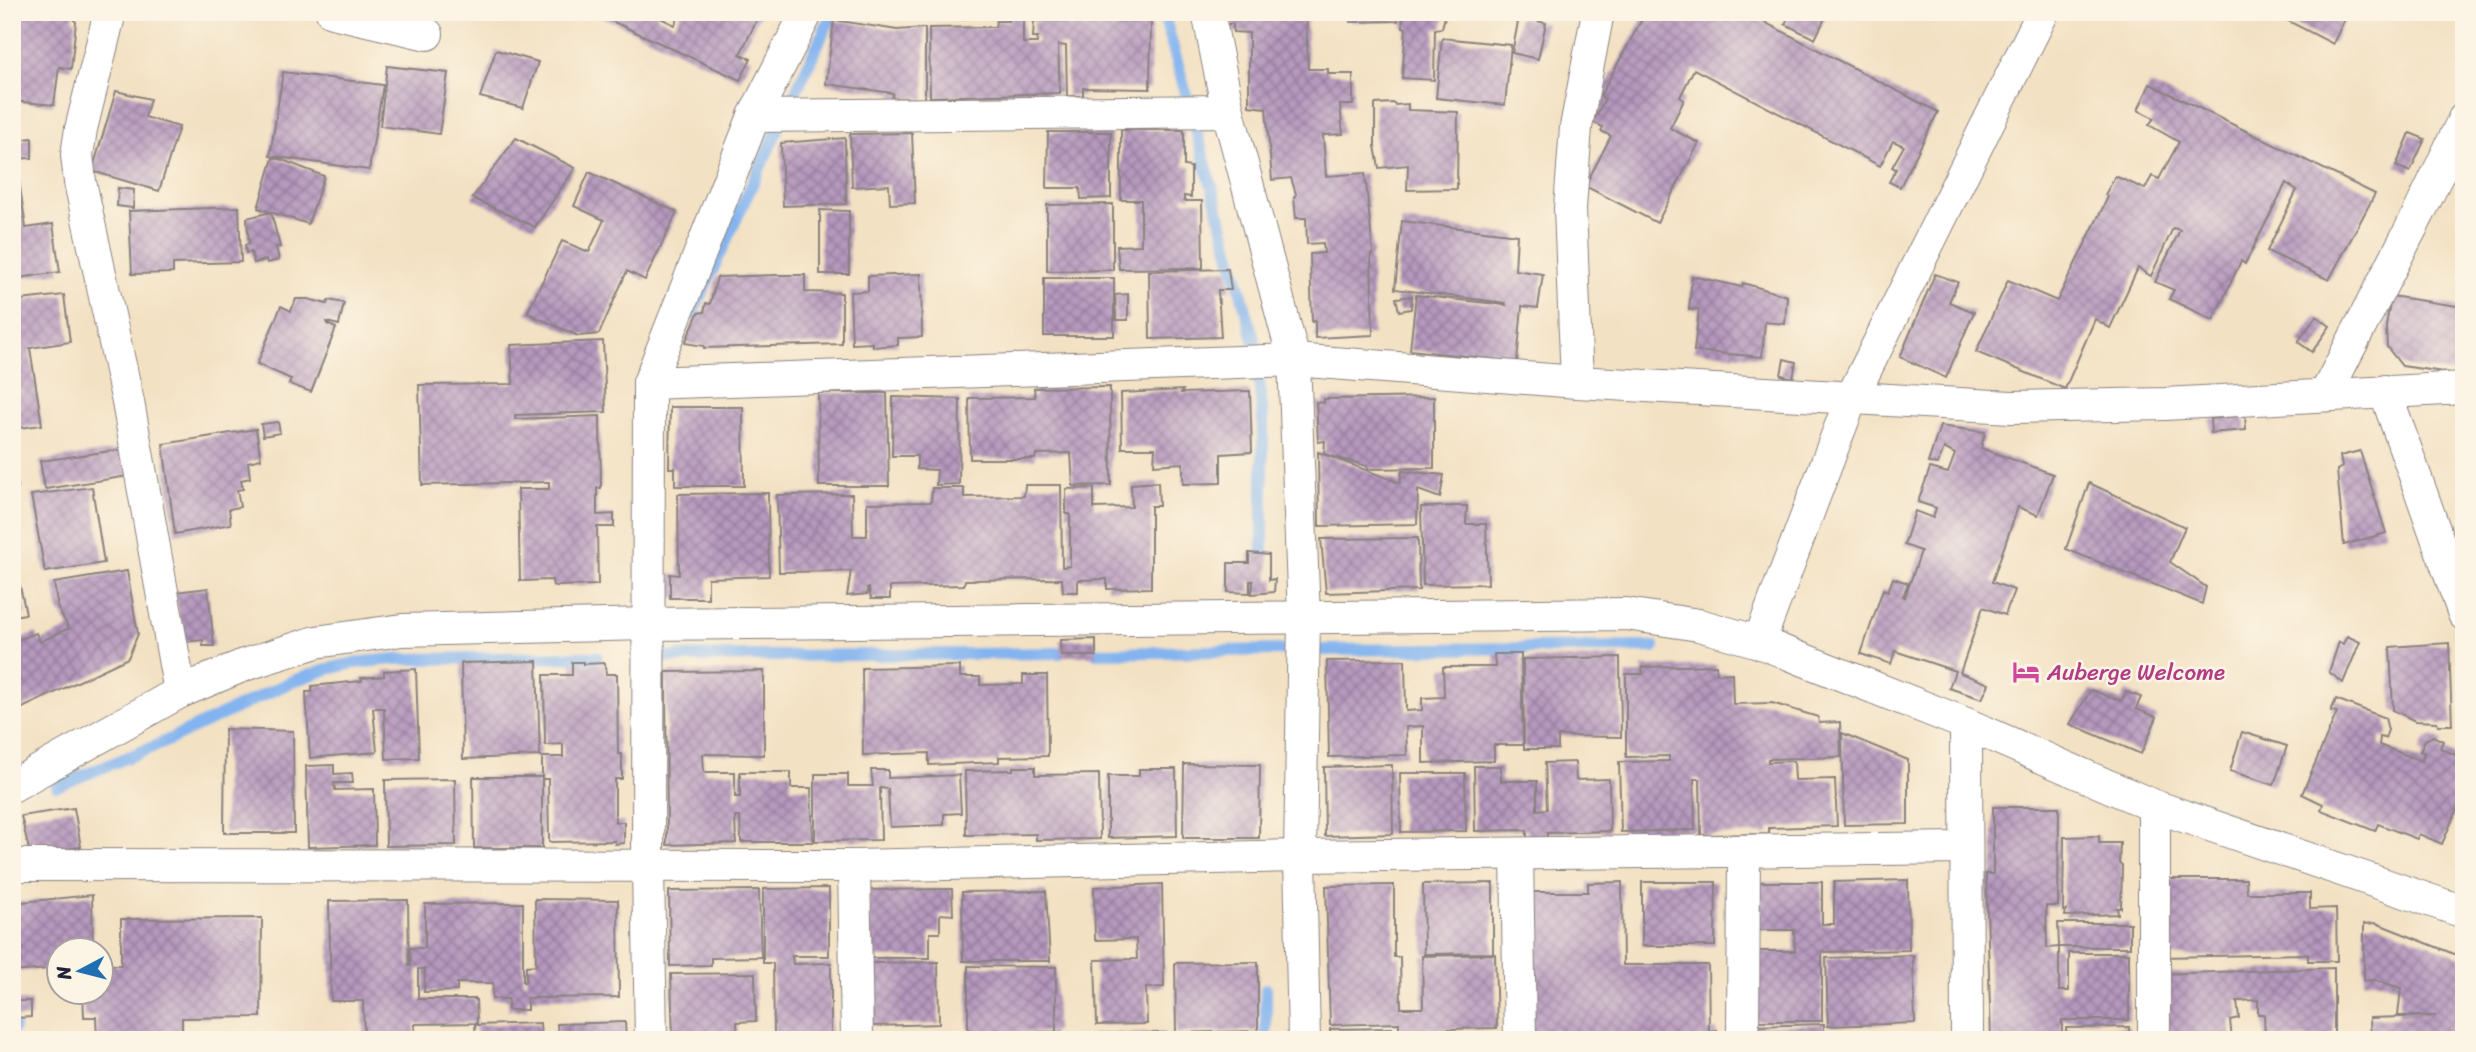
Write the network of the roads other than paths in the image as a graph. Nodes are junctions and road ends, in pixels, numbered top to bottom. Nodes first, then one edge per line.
1 (110, 12) edge
2 (331, 12) edge
3 (807, 12) edge
4 (1208, 12) edge
5 (1598, 12) edge
6 (2043, 12) edge
7 (427, 34) dead end
8 (1228, 111) junction
9 (754, 116) junction
10 (2464, 119) edge
11 (1294, 360) junction
12 (1577, 382) junction
13 (649, 383) junction
14 (2464, 388) edge
15 (2385, 391) junction
16 (2325, 395) junction
17 (1851, 398) junction
18 (2464, 614) edge
19 (1304, 617) junction
20 (649, 624) junction
21 (1759, 642) junction
22 (180, 692) junction
23 (1966, 724) junction
24 (12, 786) edge
25 (2154, 806) junction
26 (1966, 848) junction
27 (1744, 851) junction
28 (1517, 854) junction
29 (1300, 856) junction
30 (12, 865) edge
31 (854, 866) junction
32 (648, 867) junction
33 (2463, 905) edge
34 (651, 1040) edge
35 (857, 1040) edge
36 (1304, 1040) edge
37 (1520, 1040) edge
38 (1743, 1040) edge
39 (1967, 1040) edge
40 (2154, 1040) edge

1 - 22 street
2 - 7 street
3 - 9 street
4 - 8 street
5 - 12 street
6 - 17 street
8 - 9 street
8 - 11 street
9 - 13 street
10 - 16 street
11 - 12 street
11 - 13 street
11 - 19 street
12 - 17 street
13 - 20 street
14 - 15 street
15 - 16 street
15 - 18 street
16 - 17 street
17 - 21 street
19 - 20 street
19 - 21 street
19 - 29 street
20 - 22 street
20 - 32 street
21 - 23 street
22 - 24 street
23 - 25 street
23 - 26 street
25 - 33 street
25 - 40 street
26 - 27 street
26 - 39 street
27 - 28 street
27 - 38 street
28 - 29 street
28 - 37 street
29 - 31 street
29 - 36 street
30 - 32 street
31 - 32 street
31 - 35 street
32 - 34 street

